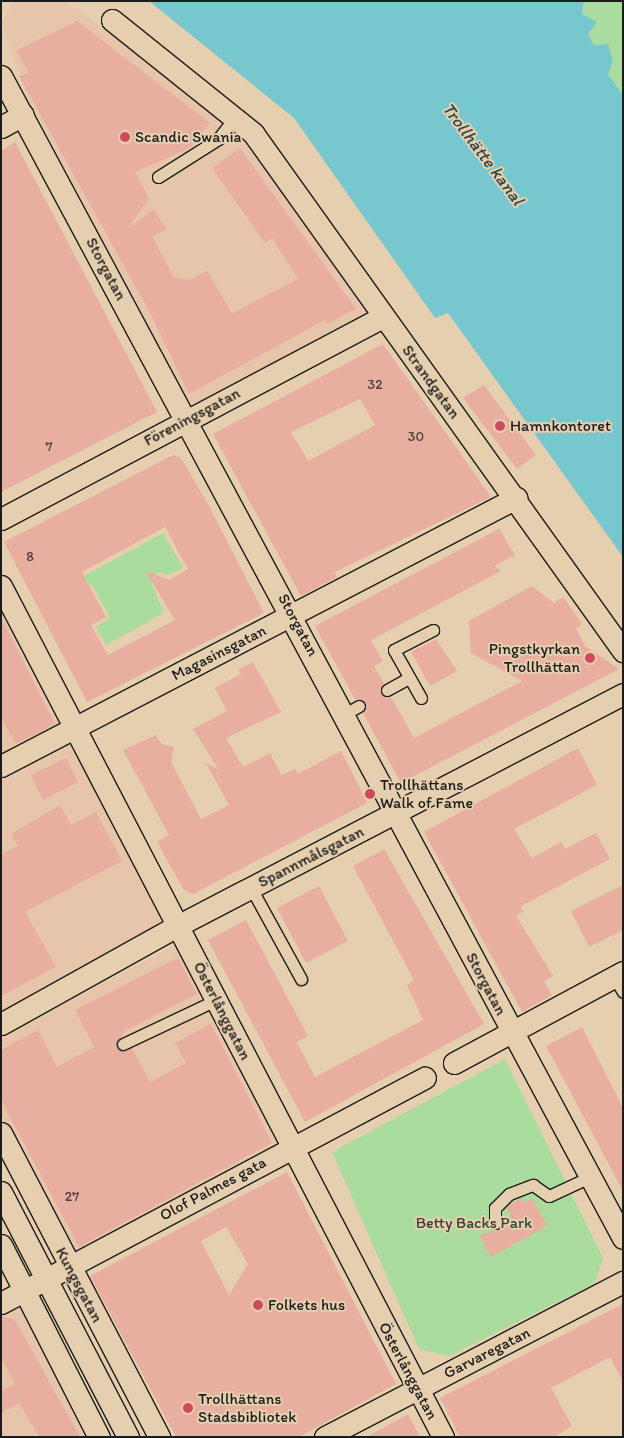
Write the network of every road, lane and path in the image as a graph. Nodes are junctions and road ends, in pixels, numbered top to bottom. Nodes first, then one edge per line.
1 (112, 20) dead end
2 (1, 76) edge
3 (23, 115) junction
4 (236, 116) junction
5 (1, 127) edge
6 (158, 177) dead end
7 (384, 316) junction
8 (187, 420) junction
9 (516, 498) junction
10 (1, 519) edge
11 (1, 586) edge
12 (293, 616) junction
13 (433, 630) dead end
14 (623, 651) edge
15 (409, 678) junction
16 (387, 690) dead end
17 (623, 694) edge
18 (421, 698) dead end
19 (76, 727) junction
20 (1, 766) edge
21 (396, 813) junction
22 (251, 888) junction
23 (178, 925) junction
24 (302, 979) dead end
25 (620, 980) edge
26 (216, 1000) junction
27 (1, 1024) edge
28 (512, 1033) junction
29 (124, 1044) dead end
30 (454, 1063) dead end
31 (426, 1078) dead end
32 (1, 1133) edge
33 (292, 1148) junction
34 (590, 1178) junction
35 (1, 1192) edge
36 (495, 1223) dead end
37 (623, 1238) edge
38 (1, 1245) edge
39 (69, 1265) junction
40 (46, 1278) junction
41 (623, 1282) edge
42 (26, 1290) junction
43 (1, 1303) edge
44 (417, 1388) junction
45 (99, 1437) edge
46 (128, 1437) edge
47 (160, 1437) edge
48 (325, 1437) edge
49 (443, 1437) edge

1 - 4 street, Strandgatan
2 - 3 street, Storgatan
3 - 5 street
3 - 8 street, Storgatan
4 - 6 lane
4 - 7 street, Strandgatan
7 - 8 street, Föreningsgatan
7 - 9 street, Strandgatan
8 - 10 street, Föreningsgatan
8 - 12 street, Storgatan
9 - 12 street, Magasinsgatan
9 - 14 street, Strandgatan
11 - 19 street, Österlånggatan
12 - 19 street, Magasinsgatan
12 - 21 street, Storgatan
13 - 15 lane
15 - 16 lane
15 - 18 lane
17 - 21 street, Spannmålsgatan
19 - 20 street, Magasinsgatan
19 - 23 street, Österlånggatan
21 - 22 street, Spannmålsgatan
21 - 28 street, Storgatan
22 - 23 street, Spannmålsgatan
22 - 24 lane
23 - 26 street, Österlånggatan
23 - 27 street, Spannmålsgatan
25 - 28 street
26 - 29 lane
26 - 33 street, Österlånggatan
28 - 30 street
28 - 34 street, Storgatan
31 - 33 street, Olof Palmes gata
32 - 39 street, Kungsgatan
33 - 39 street, Olof Palmes gata
33 - 44 street, Österlånggatan
34 - 36 lane
34 - 37 street, Storgatan
35 - 40 street, Kungsgatan
38 - 42 street
39 - 40 street, Olof Palmes gata
39 - 47 street, Kungsgatan
40 - 42 street, Olof Palmes gata
40 - 46 street, Kungsgatan
41 - 44 street, Garvaregatan
42 - 43 street, Olof Palmes gata
42 - 45 street
44 - 48 street, Garvaregatan
44 - 49 street, Österlånggatan

